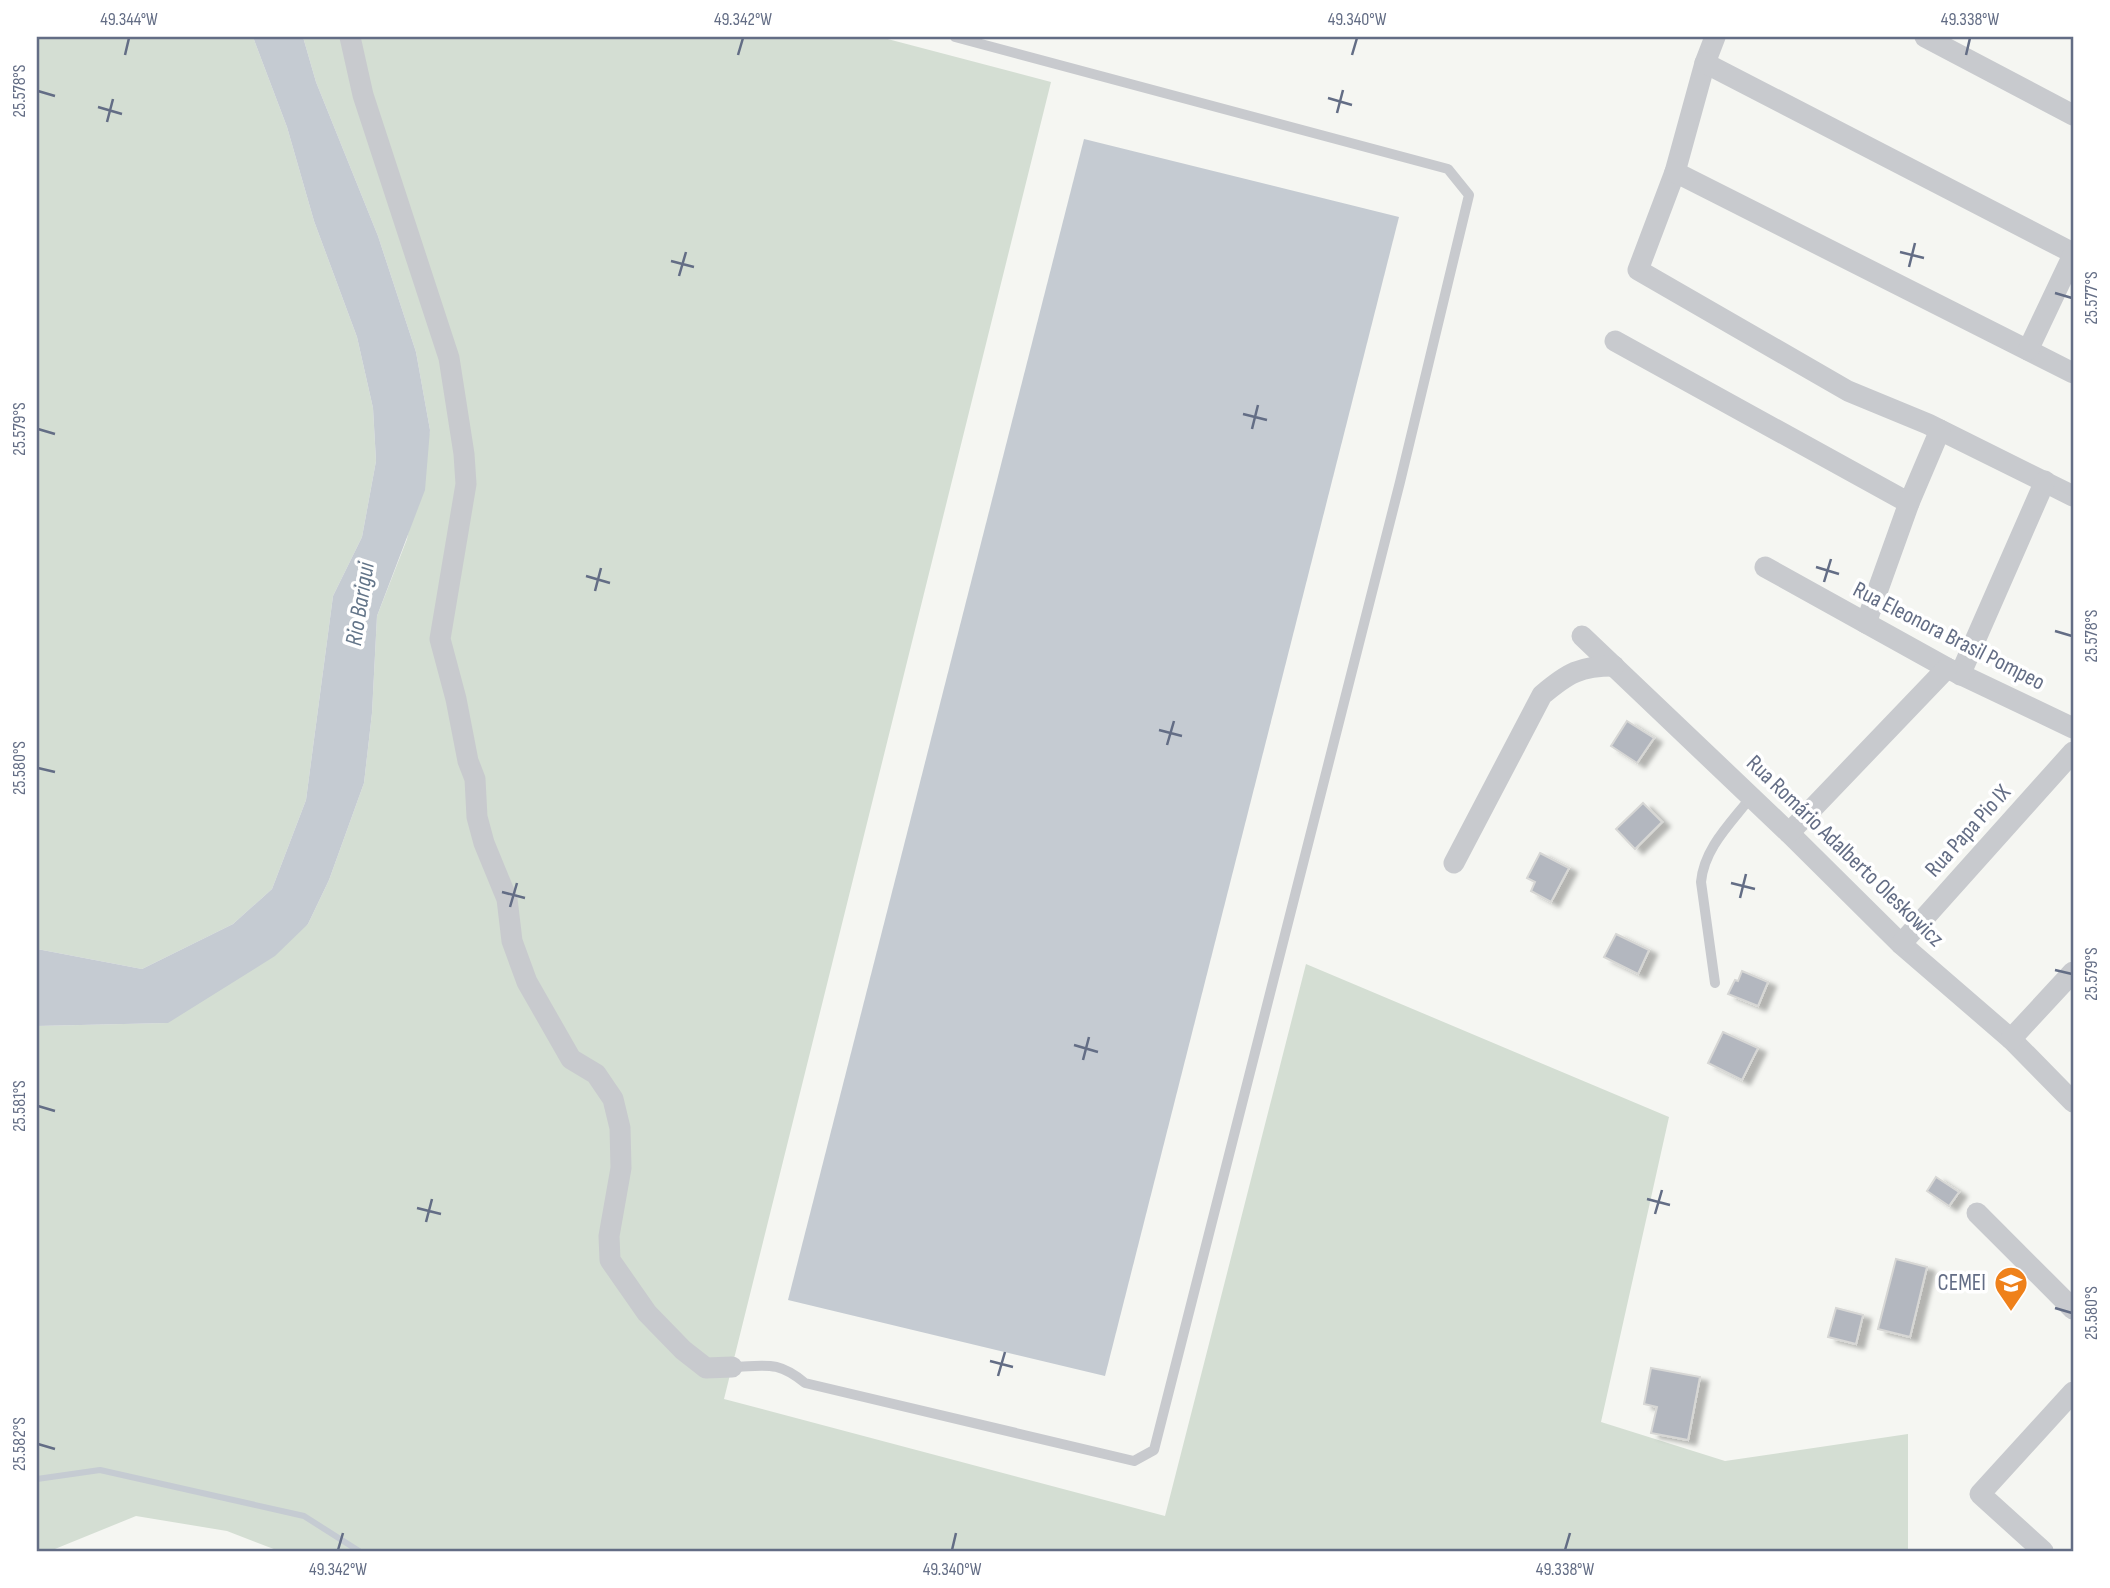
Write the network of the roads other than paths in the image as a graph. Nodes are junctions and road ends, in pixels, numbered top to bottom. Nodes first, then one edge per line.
1 (351, 37) edge
2 (955, 37) edge
3 (1714, 37) edge
4 (1925, 37) edge
5 (1705, 64) junction
6 (2073, 115) edge
7 (1675, 172) junction
8 (2073, 254) edge
9 (1615, 341) dead end
10 (2028, 350) junction
11 (2073, 373) edge
12 (1940, 430) junction
13 (2045, 481) junction
14 (2073, 496) edge
15 (1909, 503) junction
16 (1765, 567) dead end
17 (1866, 624) junction
18 (1582, 636) dead end
19 (1614, 666) junction
20 (1953, 672) junction
21 (2073, 728) edge
22 (2073, 752) edge
23 (1751, 797) junction
24 (1789, 833) junction
25 (1454, 863) dead end
26 (1901, 944) junction
27 (2073, 972) edge
28 (1715, 983) dead end
29 (2011, 1039) junction
30 (2073, 1102) edge
31 (1977, 1213) dead end
32 (2073, 1309) edge
33 (732, 1367) joint
34 (2073, 1392) edge
35 (2043, 1551) edge

1 - 33 street
2 - 33 lane
3 - 5 street
4 - 6 street
5 - 7 street
5 - 8 street
7 - 10 street
7 - 12 street
8 - 10 street
9 - 15 street
10 - 11 street
12 - 13 street
12 - 15 street
13 - 14 street
13 - 20 street
15 - 17 street
16 - 17 street, Rua Eleonora Brasil Pompeo
17 - 20 street, Rua Eleonora Brasil Pompeo
18 - 19 street, Rua Romário Adalberto Oleskowicz
19 - 23 street, Rua Romário Adalberto Oleskowicz
19 - 25 street
20 - 21 street, Rua Eleonora Brasil Pompeo
20 - 24 street
22 - 26 street, Rua Papa Pio IX
23 - 24 street, Rua Romário Adalberto Oleskowicz
23 - 28 lane
24 - 26 street, Rua Romário Adalberto Oleskowicz
26 - 29 street, Rua Romário Adalberto Oleskowicz
27 - 29 street
29 - 30 street, Rua Romário Adalberto Oleskowicz
31 - 32 street
34 - 35 street

